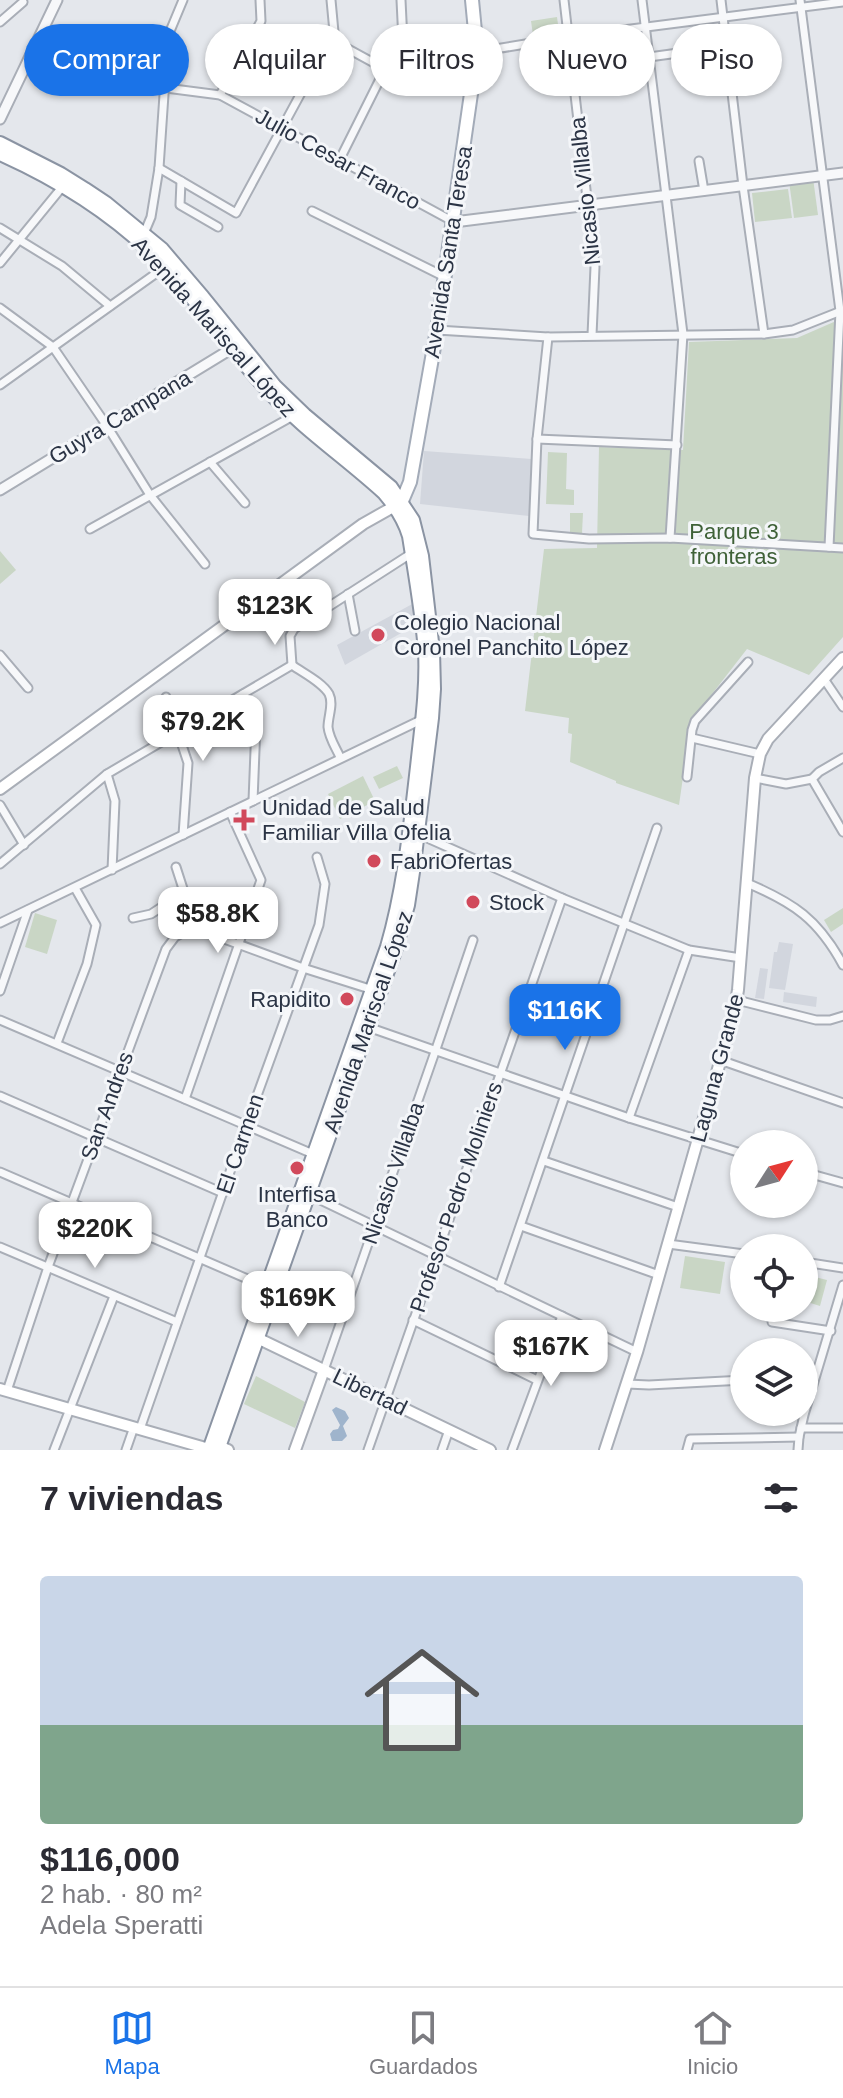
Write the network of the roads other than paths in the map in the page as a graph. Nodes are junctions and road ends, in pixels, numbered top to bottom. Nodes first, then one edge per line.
1 (57, 0) edge
2 (183, 0) edge
3 (260, 0) edge
4 (331, 0) edge
5 (401, 0) edge
6 (472, 0) edge
7 (564, 0) edge
8 (642, 0) edge
9 (721, 0) edge
10 (25, 1) edge
11 (843, 2) edge
12 (801, 4) edge
13 (723, 17) junction
14 (0, 22) edge
15 (173, 24) edge
16 (259, 24) edge
17 (333, 24) edge
18 (402, 24) edge
19 (474, 24) edge
20 (567, 24) edge
21 (646, 24) edge
22 (655, 26) edge
23 (165, 96) edge
24 (222, 96) edge
25 (300, 96) edge
26 (372, 96) edge
27 (471, 96) edge
28 (575, 96) edge
29 (654, 96) edge
30 (0, 119) edge
31 (283, 128) junction
32 (0, 143) edge
33 (0, 154) edge
34 (339, 161) junction
35 (699, 161) dead end
36 (159, 168) junction
37 (843, 173) edge
38 (822, 176) junction
39 (181, 181) junction
40 (63, 186) junction
41 (743, 186) junction
42 (704, 191) junction
43 (665, 195) junction
44 (588, 205) junction
45 (312, 211) dead end
46 (454, 222) junction
47 (218, 227) dead end
48 (0, 228) edge
49 (142, 238) junction
50 (20, 240) junction
51 (0, 263) edge
52 (165, 267) junction
53 (445, 277) junction
54 (110, 306) junction
55 (0, 308) edge
56 (842, 311) edge
57 (437, 330) junction
58 (683, 334) junction
59 (764, 334) junction
60 (592, 335) junction
61 (548, 337) junction
62 (236, 346) junction
63 (53, 347) junction
64 (0, 385) edge
65 (293, 416) junction
66 (107, 426) junction
67 (537, 439) junction
68 (677, 445) junction
69 (839, 453) edge
70 (210, 462) junction
71 (0, 490) edge
72 (150, 495) junction
73 (245, 503) dead end
74 (398, 503) junction
75 (90, 529) dead end
76 (670, 538) junction
77 (829, 547) junction
78 (843, 548) edge
79 (412, 553) junction
80 (205, 564) dead end
81 (348, 594) junction
82 (355, 631) dead end
83 (0, 655) edge
84 (843, 658) edge
85 (748, 662) dead end
86 (292, 665) junction
87 (824, 679) junction
88 (28, 688) dead end
89 (243, 694) junction
90 (166, 697) dead end
91 (843, 707) edge
92 (427, 717) junction
93 (176, 732) junction
94 (692, 738) junction
95 (760, 754) junction
96 (340, 757) junction
97 (843, 758) edge
98 (107, 774) junction
99 (687, 777) dead end
100 (755, 778) junction
101 (812, 779) junction
102 (1, 785) edge
103 (253, 801) junction
104 (0, 805) edge
105 (230, 812) junction
106 (657, 828) dead end
107 (843, 832) edge
108 (414, 833) junction
109 (183, 835) junction
110 (24, 845) junction
111 (317, 857) dead end
112 (0, 864) edge
113 (176, 867) dead end
114 (112, 870) junction
115 (747, 883) junction
116 (75, 888) junction
117 (183, 893) junction
118 (562, 898) junction
119 (28, 910) junction
120 (133, 918) dead end
121 (0, 923) edge
122 (625, 924) junction
123 (195, 926) junction
124 (473, 940) dead end
125 (238, 944) junction
126 (689, 950) junction
127 (741, 958) junction
128 (843, 965) edge
129 (303, 968) junction
130 (0, 991) edge
131 (376, 991) junction
132 (737, 1000) junction
133 (843, 1016) edge
134 (0, 1020) edge
135 (364, 1026) junction
136 (57, 1043) junction
137 (436, 1049) junction
138 (720, 1060) junction
139 (119, 1071) junction
140 (500, 1073) junction
141 (0, 1096) edge
142 (566, 1096) junction
143 (185, 1099) junction
144 (843, 1103) edge
145 (629, 1118) junction
146 (246, 1126) junction
147 (96, 1137) junction
148 (698, 1140) junction
149 (730, 1150) edge
150 (313, 1154) junction
151 (544, 1161) junction
152 (0, 1172) edge
153 (818, 1176) edge
154 (843, 1183) edge
155 (304, 1192) junction
156 (223, 1193) junction
157 (73, 1202) junction
158 (678, 1207) junction
159 (374, 1225) junction
160 (521, 1226) junction
161 (668, 1244) junction
162 (0, 1247) edge
163 (730, 1252) edge
164 (436, 1255) junction
165 (200, 1260) junction
166 (818, 1264) edge
167 (48, 1267) junction
168 (843, 1268) edge
169 (659, 1275) junction
170 (843, 1285) edge
171 (266, 1287) junction
172 (499, 1287) junction
173 (114, 1296) junction
174 (562, 1316) junction
175 (413, 1320) junction
176 (177, 1322) junction
177 (772, 1322) dead end
178 (843, 1325) edge
179 (832, 1327) junction
180 (253, 1336) junction
181 (637, 1352) junction
182 (324, 1370) junction
183 (818, 1372) edge
184 (537, 1380) junction
185 (730, 1381) edge
186 (627, 1384) junction
187 (4, 1390) edge
188 (385, 1399) junction
189 (70, 1409) junction
190 (802, 1426) edge
191 (137, 1428) junction
192 (843, 1428) edge
193 (449, 1430) junction
194 (800, 1432) junction
195 (216, 1449) edge
196 (54, 1450) edge
197 (126, 1450) edge
198 (295, 1450) edge
199 (368, 1450) edge
200 (442, 1450) edge
201 (490, 1450) edge
202 (512, 1450) edge
203 (605, 1450) edge
204 (687, 1450) edge
205 (798, 1450) edge

1 - 30 street
2 - 15 street
3 - 16 street
4 - 17 street
5 - 18 street
6 - 19 main road, Avenida Santa Teresa
7 - 20 street, Nicasio Villalba
8 - 21 street
9 - 13 street
10 - 14 street
11 - 12 street
12 - 13 street
12 - 38 street
13 - 22 street
13 - 41 street
23 - 36 street
24 - 31 street, Julio Cesar Franco
25 - 31 street
26 - 34 street
27 - 46 main road, Avenida Santa Teresa
28 - 44 street, Nicasio Villalba
29 - 43 street
31 - 34 street, Julio Cesar Franco
31 - 39 street
32 - 49 main road, Avenida Mariscal López
33 - 40 main road, Avenida Mariscal López
34 - 46 street, Julio Cesar Franco
35 - 42 street
36 - 39 street
36 - 49 street
37 - 38 street
38 - 41 street
38 - 56 street
39 - 47 street
40 - 49 main road, Avenida Mariscal López
40 - 50 street
41 - 42 street
41 - 59 street
42 - 43 street
43 - 44 street
43 - 58 street
44 - 46 street
44 - 60 street, Nicasio Villalba
45 - 53 street
46 - 53 main road, Avenida Santa Teresa
48 - 50 street
49 - 52 main road, Avenida Mariscal López
49 - 62 main road, Avenida Mariscal López
50 - 51 street
50 - 54 street
52 - 54 street
52 - 62 main road, Avenida Mariscal López
53 - 57 main road, Avenida Santa Teresa
54 - 63 street
55 - 63 street
56 - 59 street
56 - 69 street
57 - 61 street
57 - 74 main road, Avenida Santa Teresa
58 - 59 street
58 - 60 street
58 - 68 street
60 - 61 street
61 - 67 street
62 - 65 main road, Avenida Mariscal López
62 - 66 street, Guyra Campana
62 - 74 main road, Avenida Mariscal López
63 - 64 street
63 - 66 street
65 - 70 street
65 - 74 main road, Avenida Mariscal López
66 - 71 street, Guyra Campana
66 - 72 street
67 - 68 street
67 - 76 street
68 - 76 street
69 - 77 street
70 - 72 street
70 - 73 street
72 - 75 street
72 - 80 street
74 - 79 main road, Avenida Mariscal López
74 - 92 main road, Avenida Mariscal López
74 - 102 main road
76 - 77 street
77 - 78 street
79 - 81 street
79 - 92 main road, Avenida Mariscal López
81 - 82 street
81 - 86 street
83 - 88 street
84 - 87 main road, Laguna Grande
85 - 94 street
86 - 89 street
86 - 96 street
87 - 91 street
87 - 95 main road, Laguna Grande
89 - 93 street
89 - 103 street
90 - 93 street
92 - 96 street
92 - 108 main road, Avenida Mariscal López
93 - 98 street
93 - 109 street
94 - 95 street
94 - 99 street
95 - 100 main road, Laguna Grande
96 - 103 street
97 - 101 street
98 - 110 street
98 - 114 street
100 - 101 street
100 - 115 main road, Laguna Grande
101 - 107 street
103 - 105 street
104 - 110 street
105 - 109 street
105 - 125 street
106 - 122 street
108 - 118 street
108 - 131 main road, Avenida Mariscal López
109 - 114 street
110 - 112 street
111 - 129 street, El Carmen
113 - 117 street
114 - 116 street
115 - 127 main road, Laguna Grande
115 - 128 street
116 - 119 street
116 - 136 street
117 - 120 street
117 - 123 street
118 - 122 street
118 - 140 street, Profesor Pedro Moliniers
119 - 121 street
119 - 130 street
122 - 126 street
122 - 142 street
123 - 125 street
123 - 139 street, San Andres
124 - 137 street, Nicasio Villalba
125 - 129 street
125 - 143 street
126 - 127 street
126 - 145 street
127 - 132 main road, Laguna Grande
129 - 131 street
129 - 146 street, El Carmen
131 - 135 main road, Avenida Mariscal López
132 - 133 street
132 - 138 main road, Laguna Grande
134 - 136 street
135 - 137 street
135 - 150 main road, Avenida Mariscal López
135 - 155 main road, Avenida Mariscal López
136 - 139 street
137 - 140 street
137 - 159 street, Nicasio Villalba
138 - 144 street
138 - 148 main road, Laguna Grande
139 - 143 street
139 - 147 street, San Andres
140 - 142 street
140 - 164 street, Profesor Pedro Moliniers
141 - 147 street
142 - 145 street
142 - 151 street
143 - 146 street
145 - 148 street
146 - 150 street
146 - 156 street, El Carmen
147 - 156 street
147 - 157 street, San Andres
148 - 149 street
148 - 158 main road, Laguna Grande
150 - 155 main road, Avenida Mariscal López
151 - 158 street
151 - 160 street
152 - 157 street
153 - 154 street
155 - 159 street
155 - 171 main road, Avenida Mariscal López
155 - 180 main road, Avenida Mariscal López
156 - 165 street, El Carmen
157 - 165 street
157 - 167 street, San Andres
158 - 161 main road, Laguna Grande
159 - 164 street
159 - 182 street, Nicasio Villalba
160 - 169 street
160 - 172 street
161 - 163 street
161 - 169 main road, Laguna Grande
162 - 167 street
164 - 172 street
164 - 175 street, Profesor Pedro Moliniers
165 - 171 street
165 - 176 street, El Carmen
166 - 168 street
167 - 173 street
167 - 187 street, San Andres
169 - 181 main road, Laguna Grande
170 - 179 street
171 - 180 main road, Avenida Mariscal López
172 - 174 street
173 - 176 street
173 - 189 street
174 - 181 street
174 - 184 street
175 - 184 street
175 - 188 street, Profesor Pedro Moliniers
176 - 191 street, El Carmen
177 - 179 street
178 - 179 street
179 - 183 street
180 - 182 main road, Libertad
180 - 195 main road, Avenida Mariscal López
181 - 186 main road, Laguna Grande
182 - 188 main road, Libertad
182 - 198 main road, Nicasio Villalba
184 - 202 street
185 - 186 street
186 - 203 main road, Laguna Grande
187 - 189 main road
188 - 193 main road, Libertad
188 - 199 street, Profesor Pedro Moliniers
189 - 191 main road
189 - 196 street
190 - 194 street
191 - 195 main road
191 - 197 street, El Carmen
192 - 194 street
193 - 200 street
193 - 201 main road, Libertad
194 - 204 street
194 - 205 street

